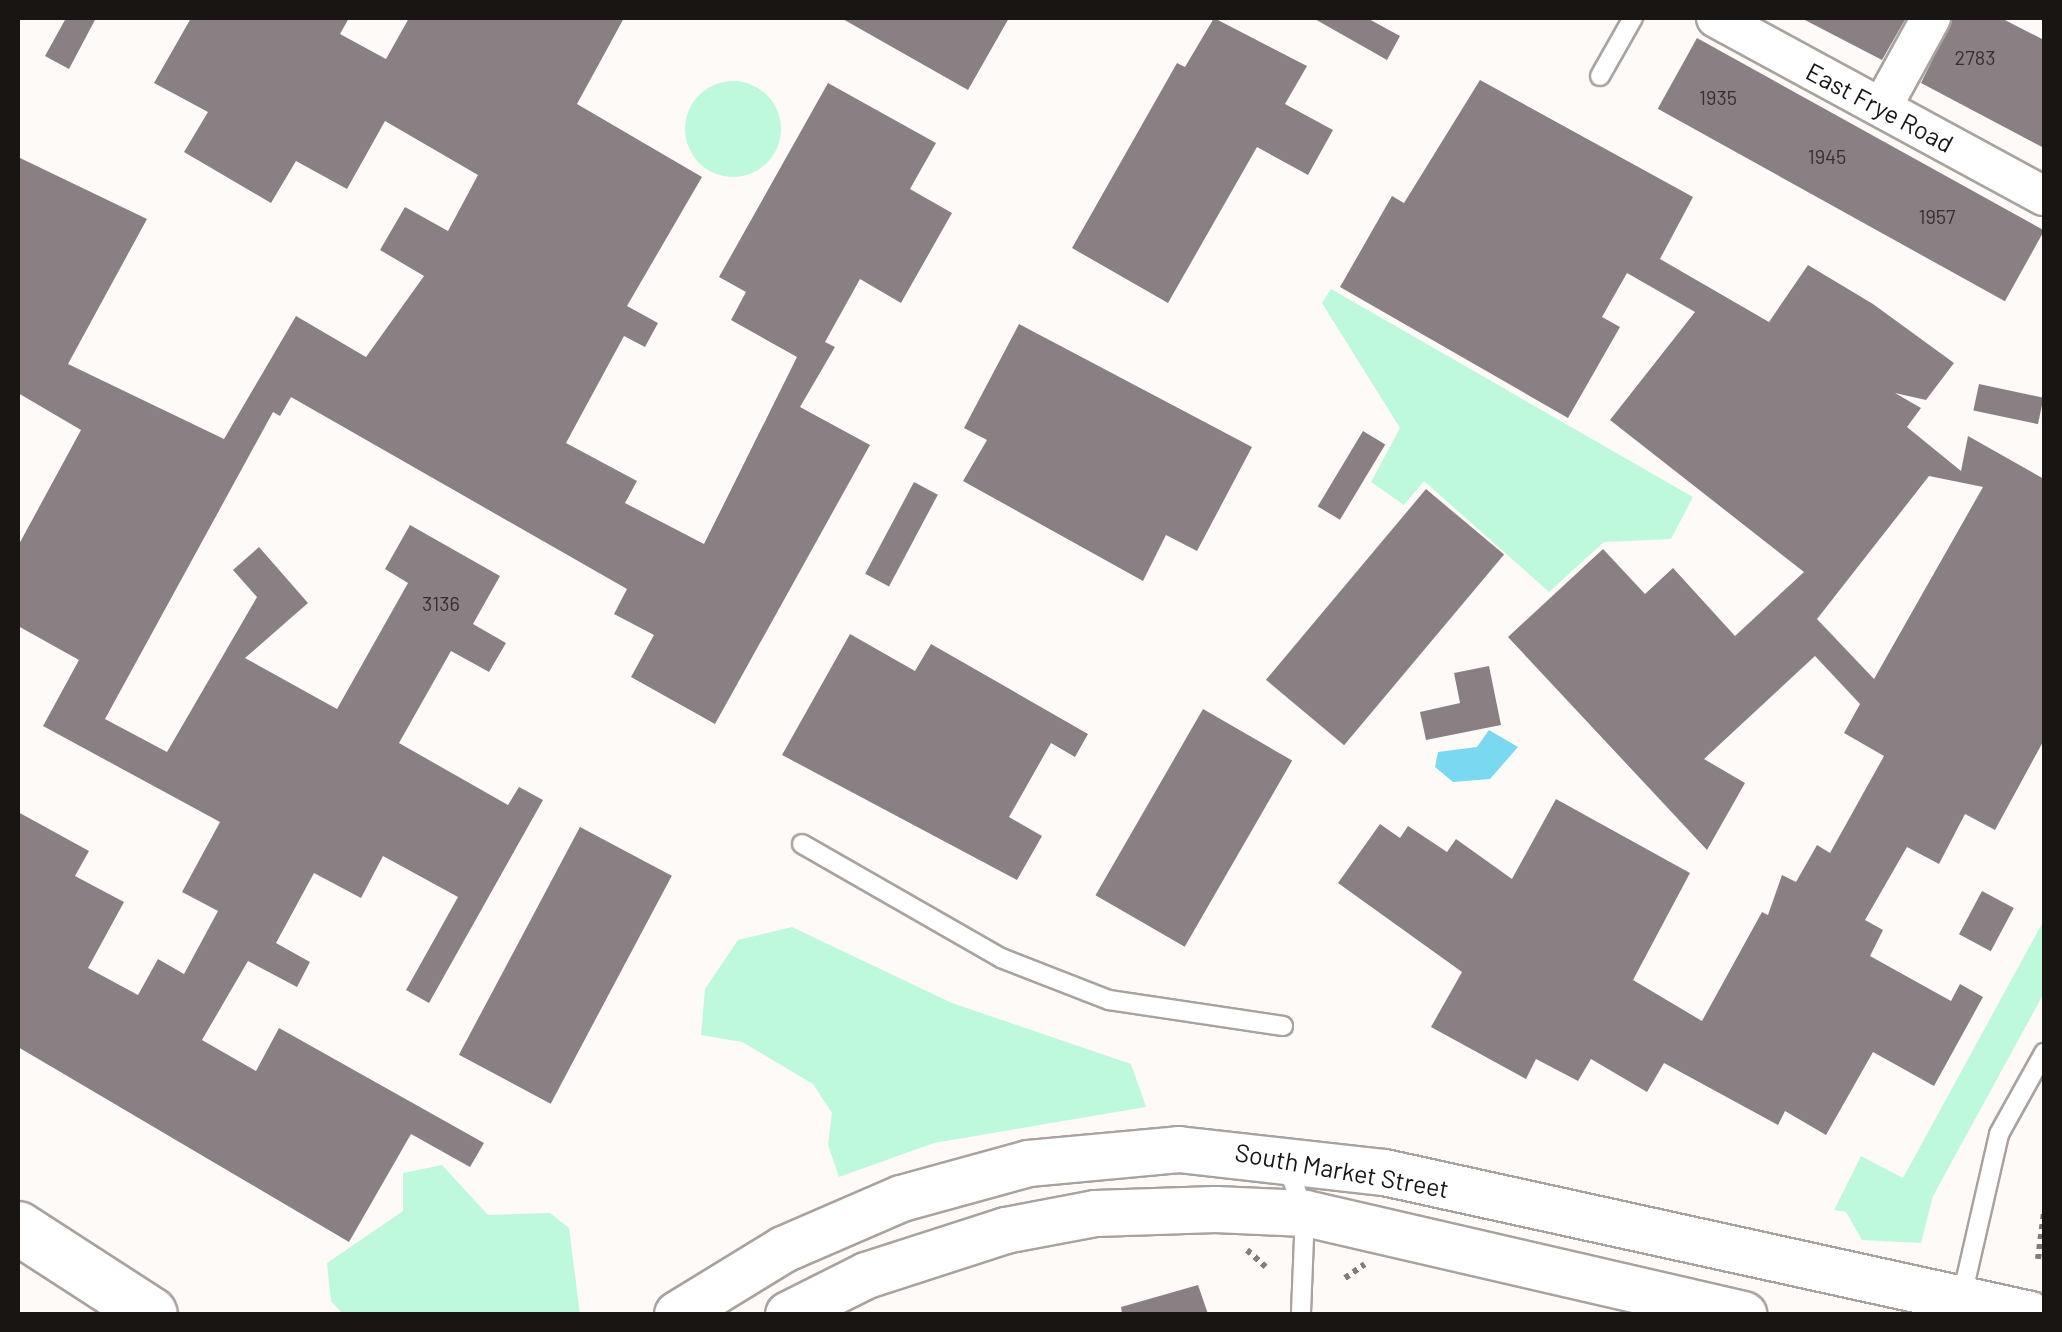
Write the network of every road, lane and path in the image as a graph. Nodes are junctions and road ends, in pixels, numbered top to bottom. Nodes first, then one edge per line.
1 (1632, 18) edge
2 (1716, 18) edge
3 (1931, 18) edge
4 (1600, 76) dead end
5 (1882, 108) junction
6 (2044, 196) edge
7 (802, 844) dead end
8 (1283, 1026) dead end
9 (2044, 1053) edge
10 (1282, 1155) junction
11 (2044, 1212) edge
12 (1305, 1213) junction
13 (18, 1228) edge
14 (1233, 1238) dead end
15 (2038, 1258) dead end
16 (1266, 1267) dead end
17 (1957, 1310) edge
18 (151, 1314) edge
19 (677, 1314) edge
20 (788, 1314) edge
21 (1302, 1314) edge
22 (1744, 1314) edge
23 (2030, 1314) edge

1 - 4 lane
2 - 5 street, East Frye Road
3 - 5 street
5 - 6 street, East Frye Road
7 - 8 lane
9 - 17 lane
10 - 12 lane
10 - 17 street, South Market Street
10 - 19 street, South Market Street
11 - 15 path
12 - 20 street, South Market Street
12 - 21 lane
12 - 22 street, South Market Street
13 - 18 main road
14 - 16 path
17 - 23 street, South Market Street

